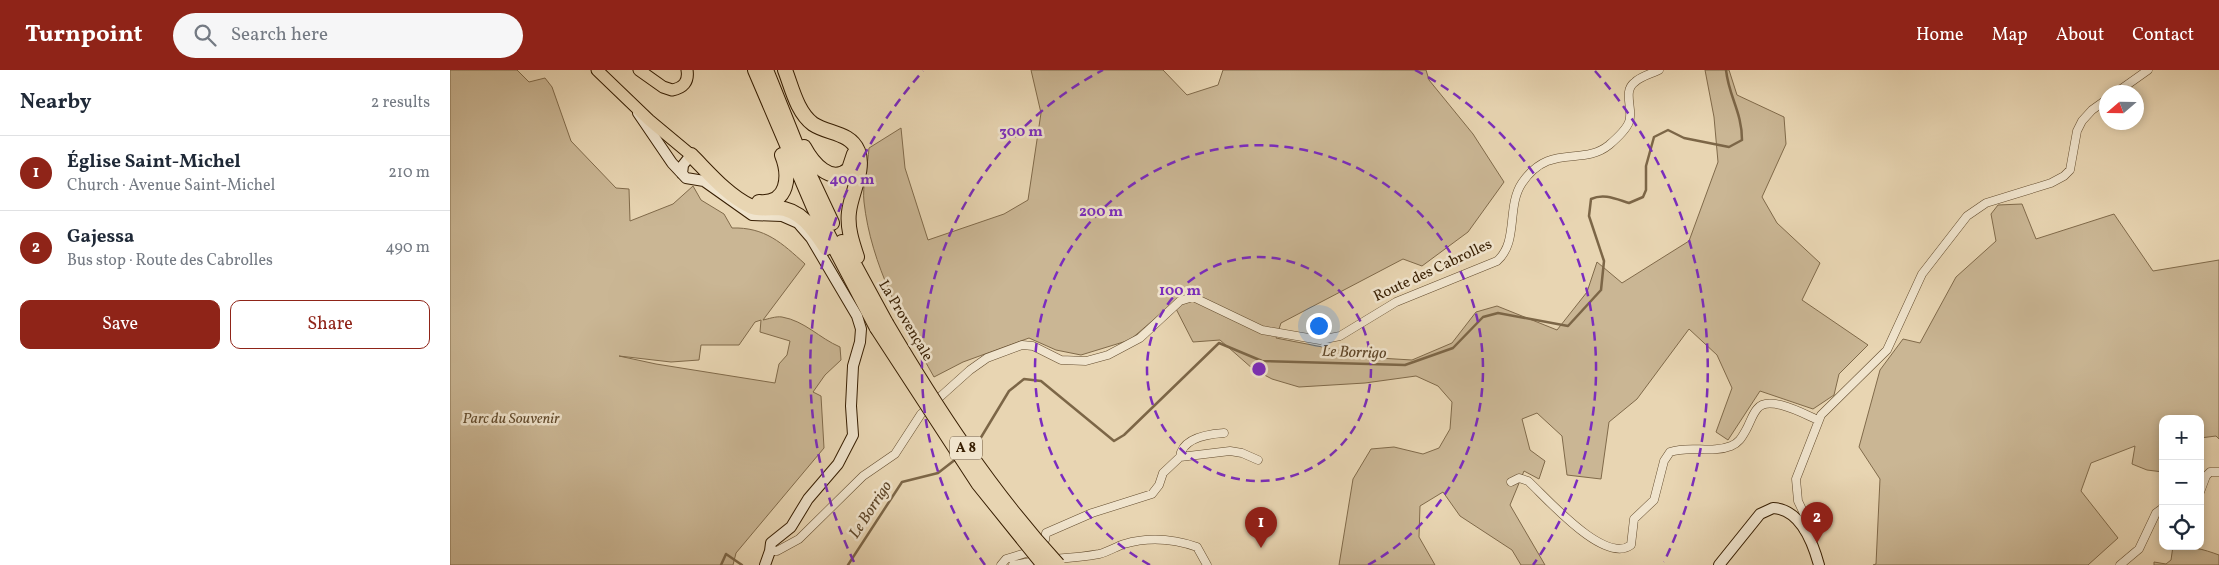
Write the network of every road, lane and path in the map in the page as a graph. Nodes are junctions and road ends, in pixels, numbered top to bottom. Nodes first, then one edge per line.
1 (597, 70) edge
2 (640, 70) edge
3 (687, 70) edge
4 (755, 70) edge
5 (766, 70) edge
6 (785, 70) edge
7 (1659, 70) edge
8 (2148, 70) edge
9 (2127, 85) edge
10 (2099, 105) edge
11 (780, 106) junction
12 (635, 108) junction
13 (848, 139) junction
14 (686, 151) junction
15 (672, 163) junction
16 (682, 174) junction
17 (870, 306) junction
18 (882, 325) junction
19 (1818, 420) junction
20 (1224, 433) dead end
21 (1180, 456) junction
22 (1258, 460) dead end
23 (2219, 472) edge
24 (2204, 481) edge
25 (1511, 482) dead end
26 (2159, 511) edge
27 (1804, 530) junction
28 (770, 551) junction
29 (765, 564) edge
30 (1001, 565) edge
31 (1013, 565) edge
32 (1044, 565) edge
33 (1058, 565) edge
34 (1207, 565) edge
35 (1719, 565) edge
36 (1819, 565) edge
37 (2120, 565) edge

1 - 12 main road
2 - 3 main road
4 - 14 highway
4 - 17 highway, La Provençale / A 8
5 - 11 highway, La Provençale / A 8
6 - 13 highway
7 - 28 street, Route des Cabrolles
8 - 9 street
10 - 19 street
11 - 13 highway
11 - 17 highway, La Provençale / A 8
12 - 14 main road
12 - 15 street
13 - 17 highway
14 - 15 street
14 - 16 street
14 - 17 highway
15 - 16 street
16 - 28 street
17 - 18 highway, La Provençale / A 8
18 - 32 highway, La Provençale / A 8, bridge
18 - 33 highway, La Provençale / A 8, bridge
19 - 25 street
19 - 27 street
20 - 21 street
21 - 22 street
21 - 30 street
23 - 24 street
26 - 37 street
27 - 35 street
27 - 36 street
28 - 29 street
31 - 34 street

